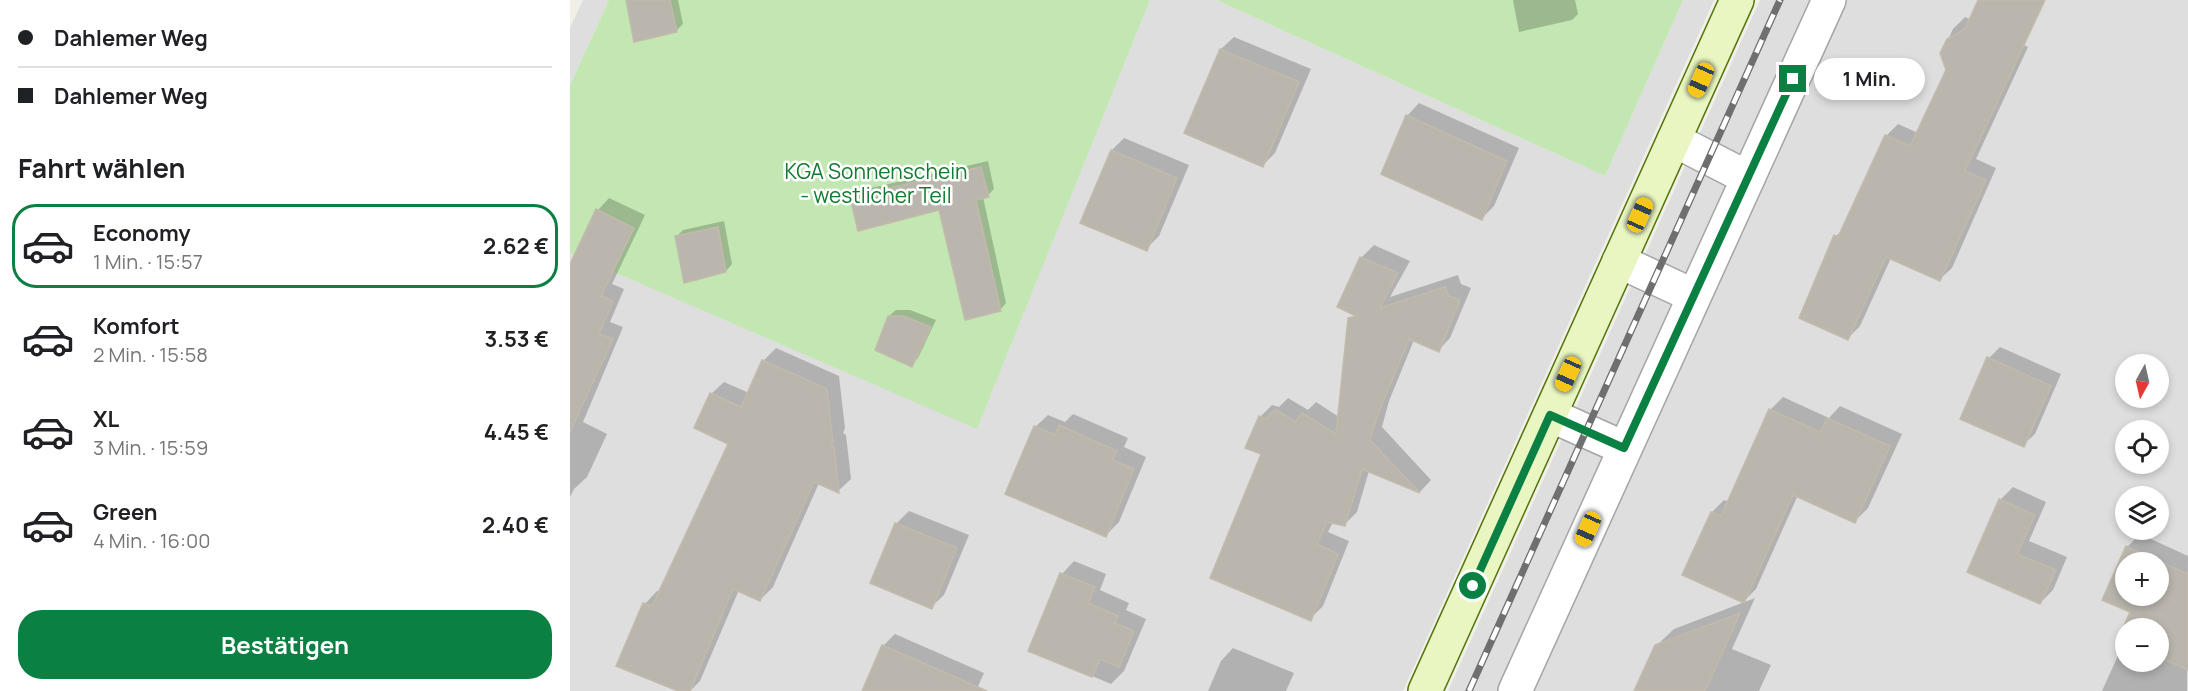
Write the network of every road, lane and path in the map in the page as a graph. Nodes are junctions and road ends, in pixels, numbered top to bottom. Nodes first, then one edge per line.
1 (1737, 0) edge
2 (1829, 0) edge
3 (1674, 140) junction
4 (1748, 178) junction
5 (1619, 261) junction
6 (1694, 296) junction
7 (1550, 415) junction
8 (1624, 448) junction
9 (1425, 691) edge
10 (1515, 691) edge

1 - 3 main road
2 - 4 street
3 - 4 street
3 - 5 main road
4 - 6 street
5 - 6 street
5 - 7 main road
6 - 8 street
7 - 8 street
7 - 9 main road
8 - 10 street

